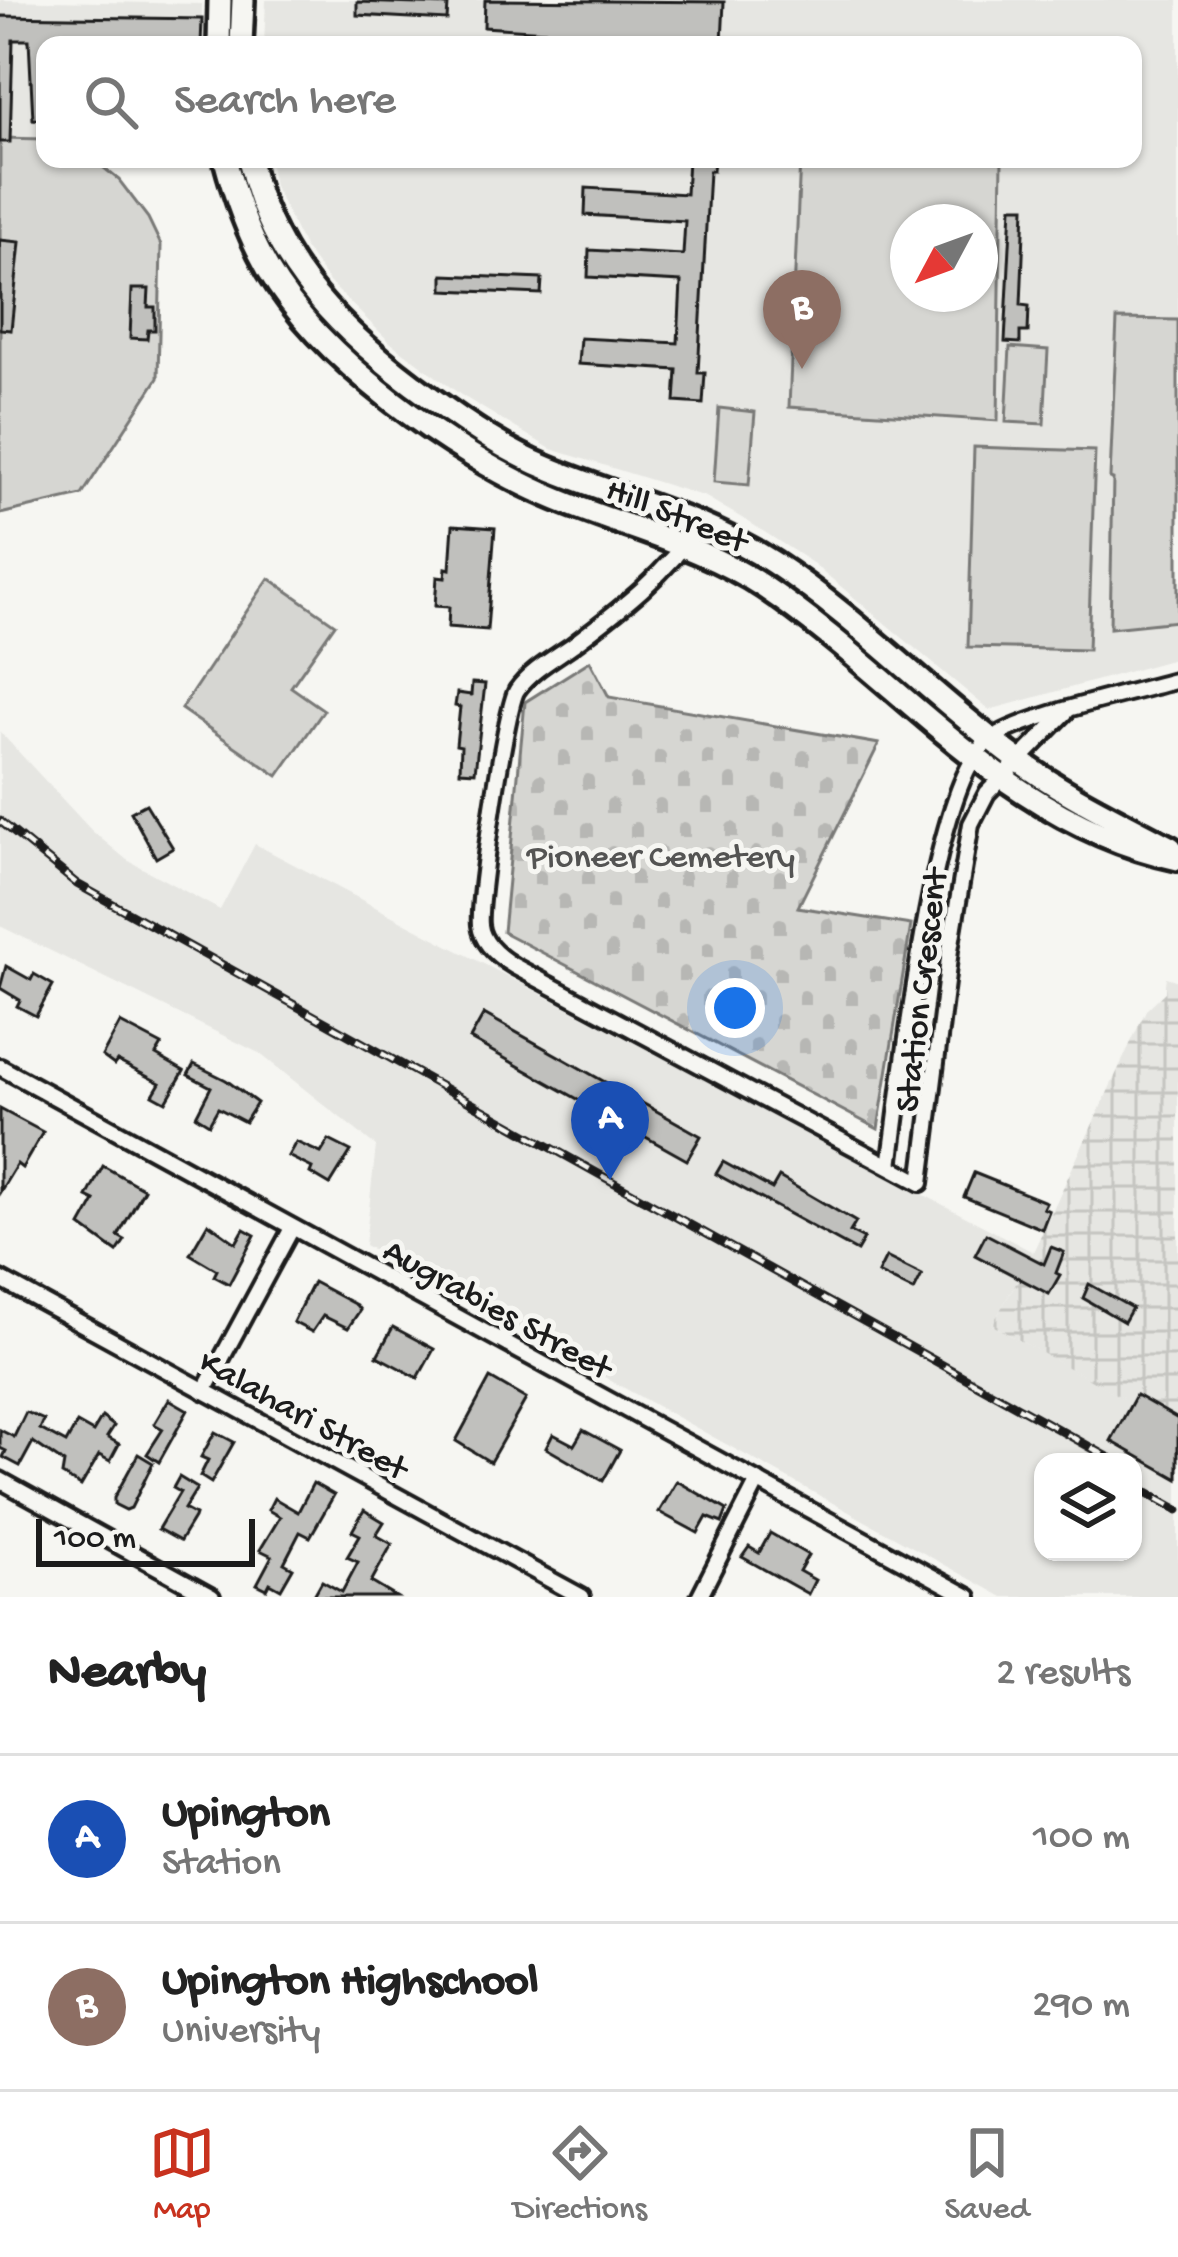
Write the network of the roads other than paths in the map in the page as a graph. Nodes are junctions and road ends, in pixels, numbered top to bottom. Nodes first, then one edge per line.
1 (220, 0) edge
2 (243, 0) edge
3 (219, 36) edge
4 (241, 36) edge
5 (228, 168) edge
6 (252, 168) edge
7 (700, 524) junction
8 (685, 546) junction
9 (1178, 680) edge
10 (1067, 711) junction
11 (989, 739) junction
12 (973, 758) junction
13 (1018, 761) junction
14 (1000, 779) junction
15 (1178, 856) edge
16 (0, 1067) edge
17 (890, 1166) junction
18 (292, 1228) junction
19 (0, 1280) edge
20 (204, 1390) junction
21 (0, 1480) edge
22 (758, 1481) junction
23 (212, 1597) edge
24 (582, 1597) edge
25 (699, 1597) edge
26 (969, 1597) edge

1 - 3 street
2 - 4 street
5 - 8 street, Hill Street
6 - 7 street, Hill Street
7 - 8 street, Station Crescent
7 - 11 street, Hill Street
8 - 12 street, Hill Street
8 - 17 street, Station Crescent
9 - 10 street
10 - 11 street
10 - 13 street, Station Crescent
11 - 12 street, Station Crescent
11 - 13 street, Hill Street
12 - 14 street, Hill Street
12 - 17 street, Station Crescent
13 - 14 street, Station Crescent
13 - 15 street, Hill Street
14 - 15 street, Hill Street
14 - 17 street, Station Crescent
16 - 18 street, Augrabies Street
18 - 20 street
18 - 22 street, Augrabies Street
19 - 20 street, Kalahari Street
20 - 24 street, Kalahari Street
21 - 23 street
22 - 25 street
22 - 26 street, Augrabies Street

